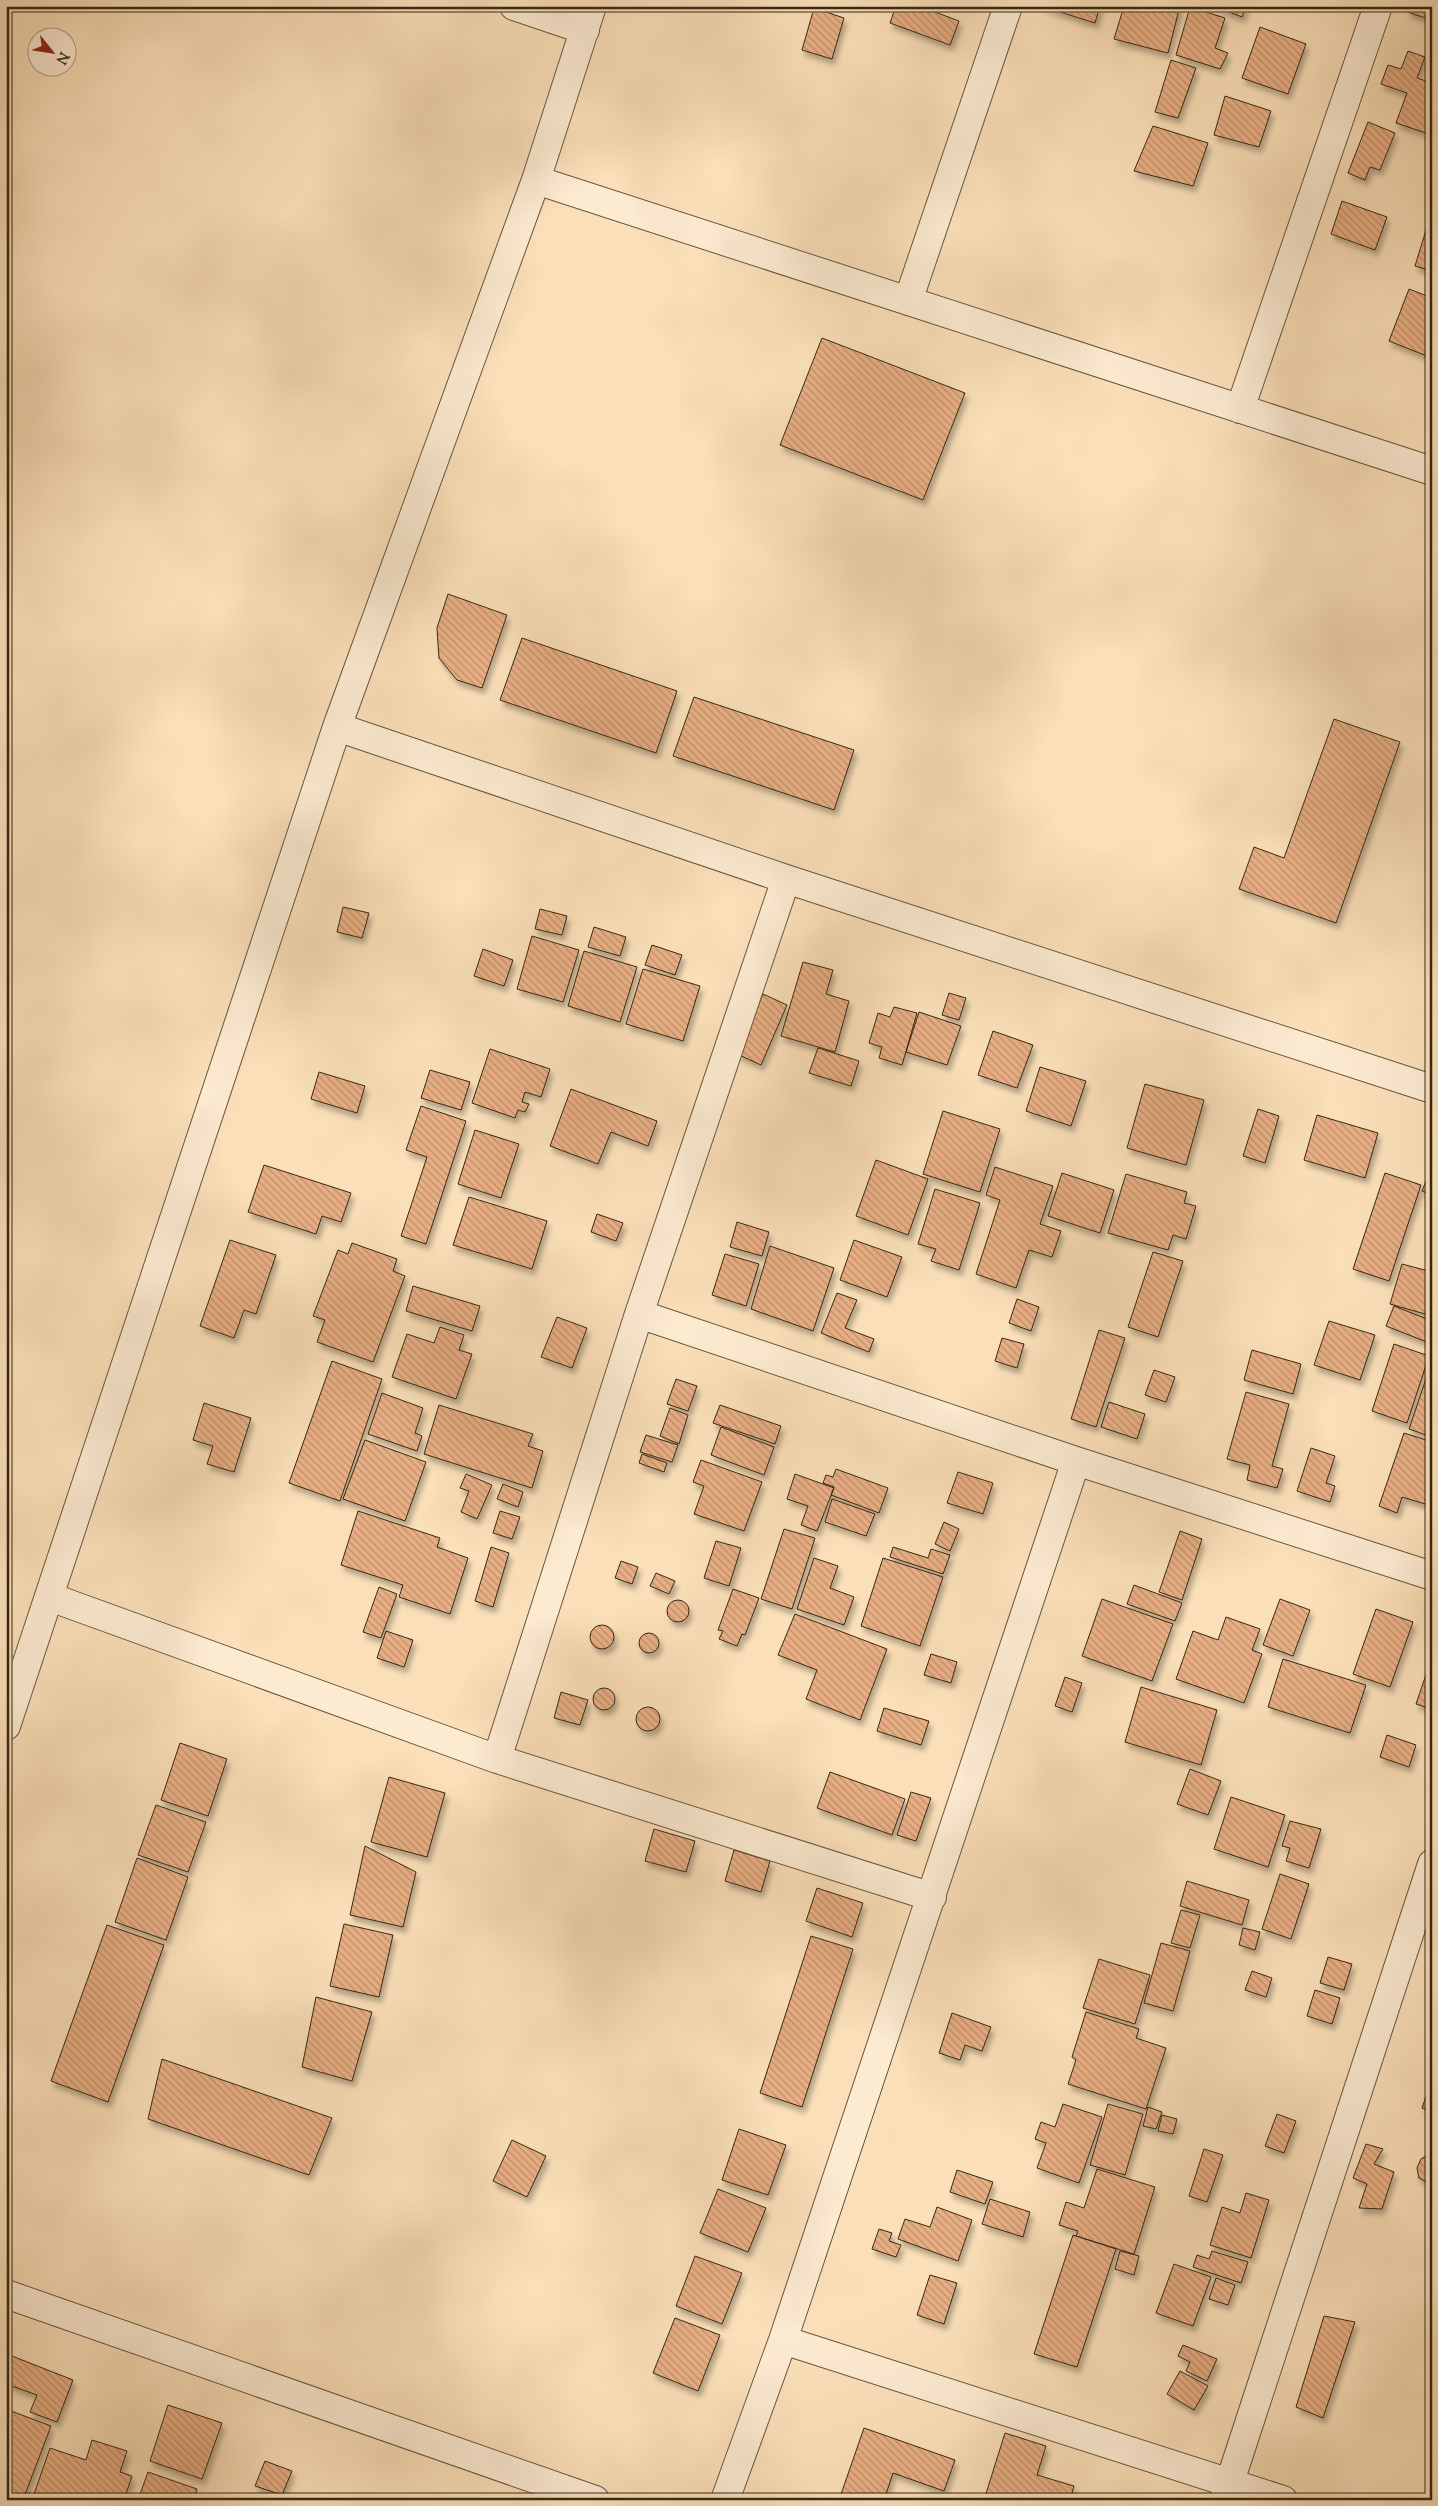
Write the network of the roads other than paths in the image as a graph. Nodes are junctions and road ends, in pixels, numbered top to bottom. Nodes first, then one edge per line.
1 (514, 6) edge
2 (1008, 6) edge
3 (1378, 6) edge
4 (589, 18) edge
5 (536, 180) junction
6 (908, 301) junction
7 (1240, 409) junction
8 (1432, 471) edge
9 (337, 727) junction
10 (786, 879) junction
11 (1430, 1083) edge
12 (639, 1314) junction
13 (1076, 1461) junction
14 (1432, 1576) edge
15 (50, 1597) junction
16 (6, 1726) edge
17 (497, 1759) junction
18 (1432, 1864) edge
19 (932, 1898) junction
20 (6, 2294) edge
21 (782, 2340) junction
22 (1227, 2491) edge
23 (595, 2500) edge
24 (725, 2500) edge
25 (1283, 2500) edge

1 - 4 street
2 - 6 street
3 - 7 street
4 - 5 street
5 - 6 street
5 - 9 street
6 - 7 street
7 - 8 street
9 - 10 street
9 - 15 street
10 - 11 street
10 - 12 street
12 - 13 street
12 - 17 street
13 - 14 street
13 - 19 street
15 - 16 street
15 - 17 street
17 - 19 street
18 - 22 street
19 - 21 street
20 - 23 street
21 - 22 street
21 - 24 street
22 - 25 street

